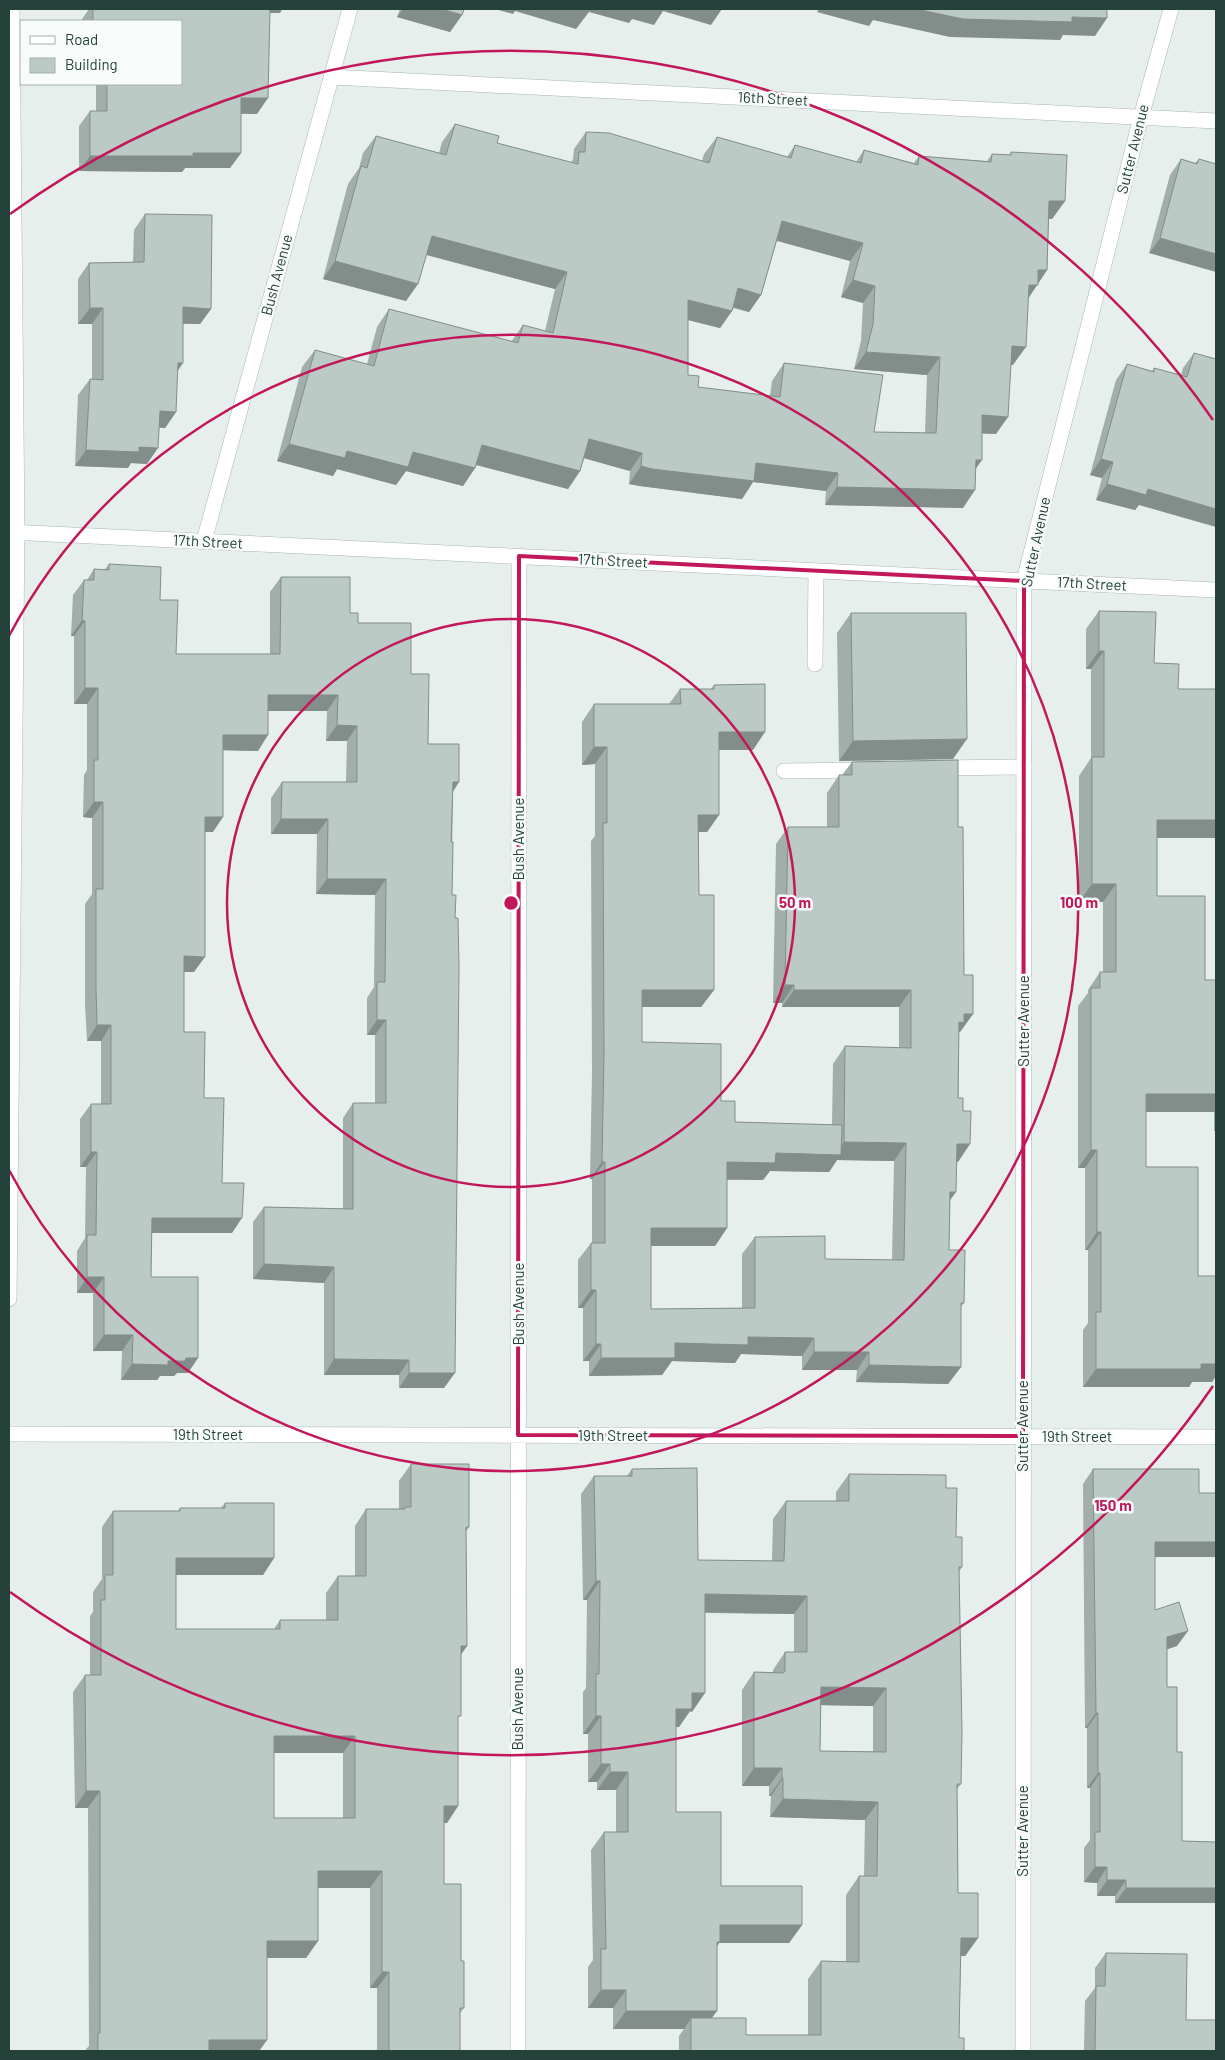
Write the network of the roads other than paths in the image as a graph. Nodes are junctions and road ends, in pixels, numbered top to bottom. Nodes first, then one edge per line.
1 (12, 9) edge
2 (350, 9) edge
3 (1171, 9) edge
4 (331, 77) junction
5 (1141, 117) junction
6 (1216, 121) edge
7 (13, 532) edge
8 (204, 542) junction
9 (519, 556) junction
10 (816, 571) junction
11 (1024, 581) junction
12 (1216, 590) edge
13 (815, 664) dead end
14 (1024, 767) junction
15 (928, 769) edge
16 (880, 770) edge
17 (784, 771) dead end
18 (9, 1299) edge
19 (9, 1434) edge
20 (518, 1435) junction
21 (1024, 1436) junction
22 (1216, 1437) edge
23 (518, 2051) edge
24 (1023, 2051) edge

1 - 7 street
2 - 4 street, Bush Avenue
3 - 5 street, Sutter Avenue
4 - 5 street, 16th Street
4 - 8 street, Bush Avenue
5 - 6 street, 16th Street
5 - 11 street, Sutter Avenue
7 - 8 street, 17th Street
7 - 18 street
8 - 9 street, 17th Street
9 - 10 street, 17th Street
9 - 20 street, Bush Avenue
10 - 11 street, 17th Street
10 - 13 street
11 - 12 street, 17th Street
11 - 14 street, Sutter Avenue
14 - 15 street
14 - 21 street, Sutter Avenue
16 - 17 street
19 - 20 street, 19th Street
20 - 21 street, 19th Street
20 - 23 street, Bush Avenue
21 - 22 street, 19th Street
21 - 24 street, Sutter Avenue

